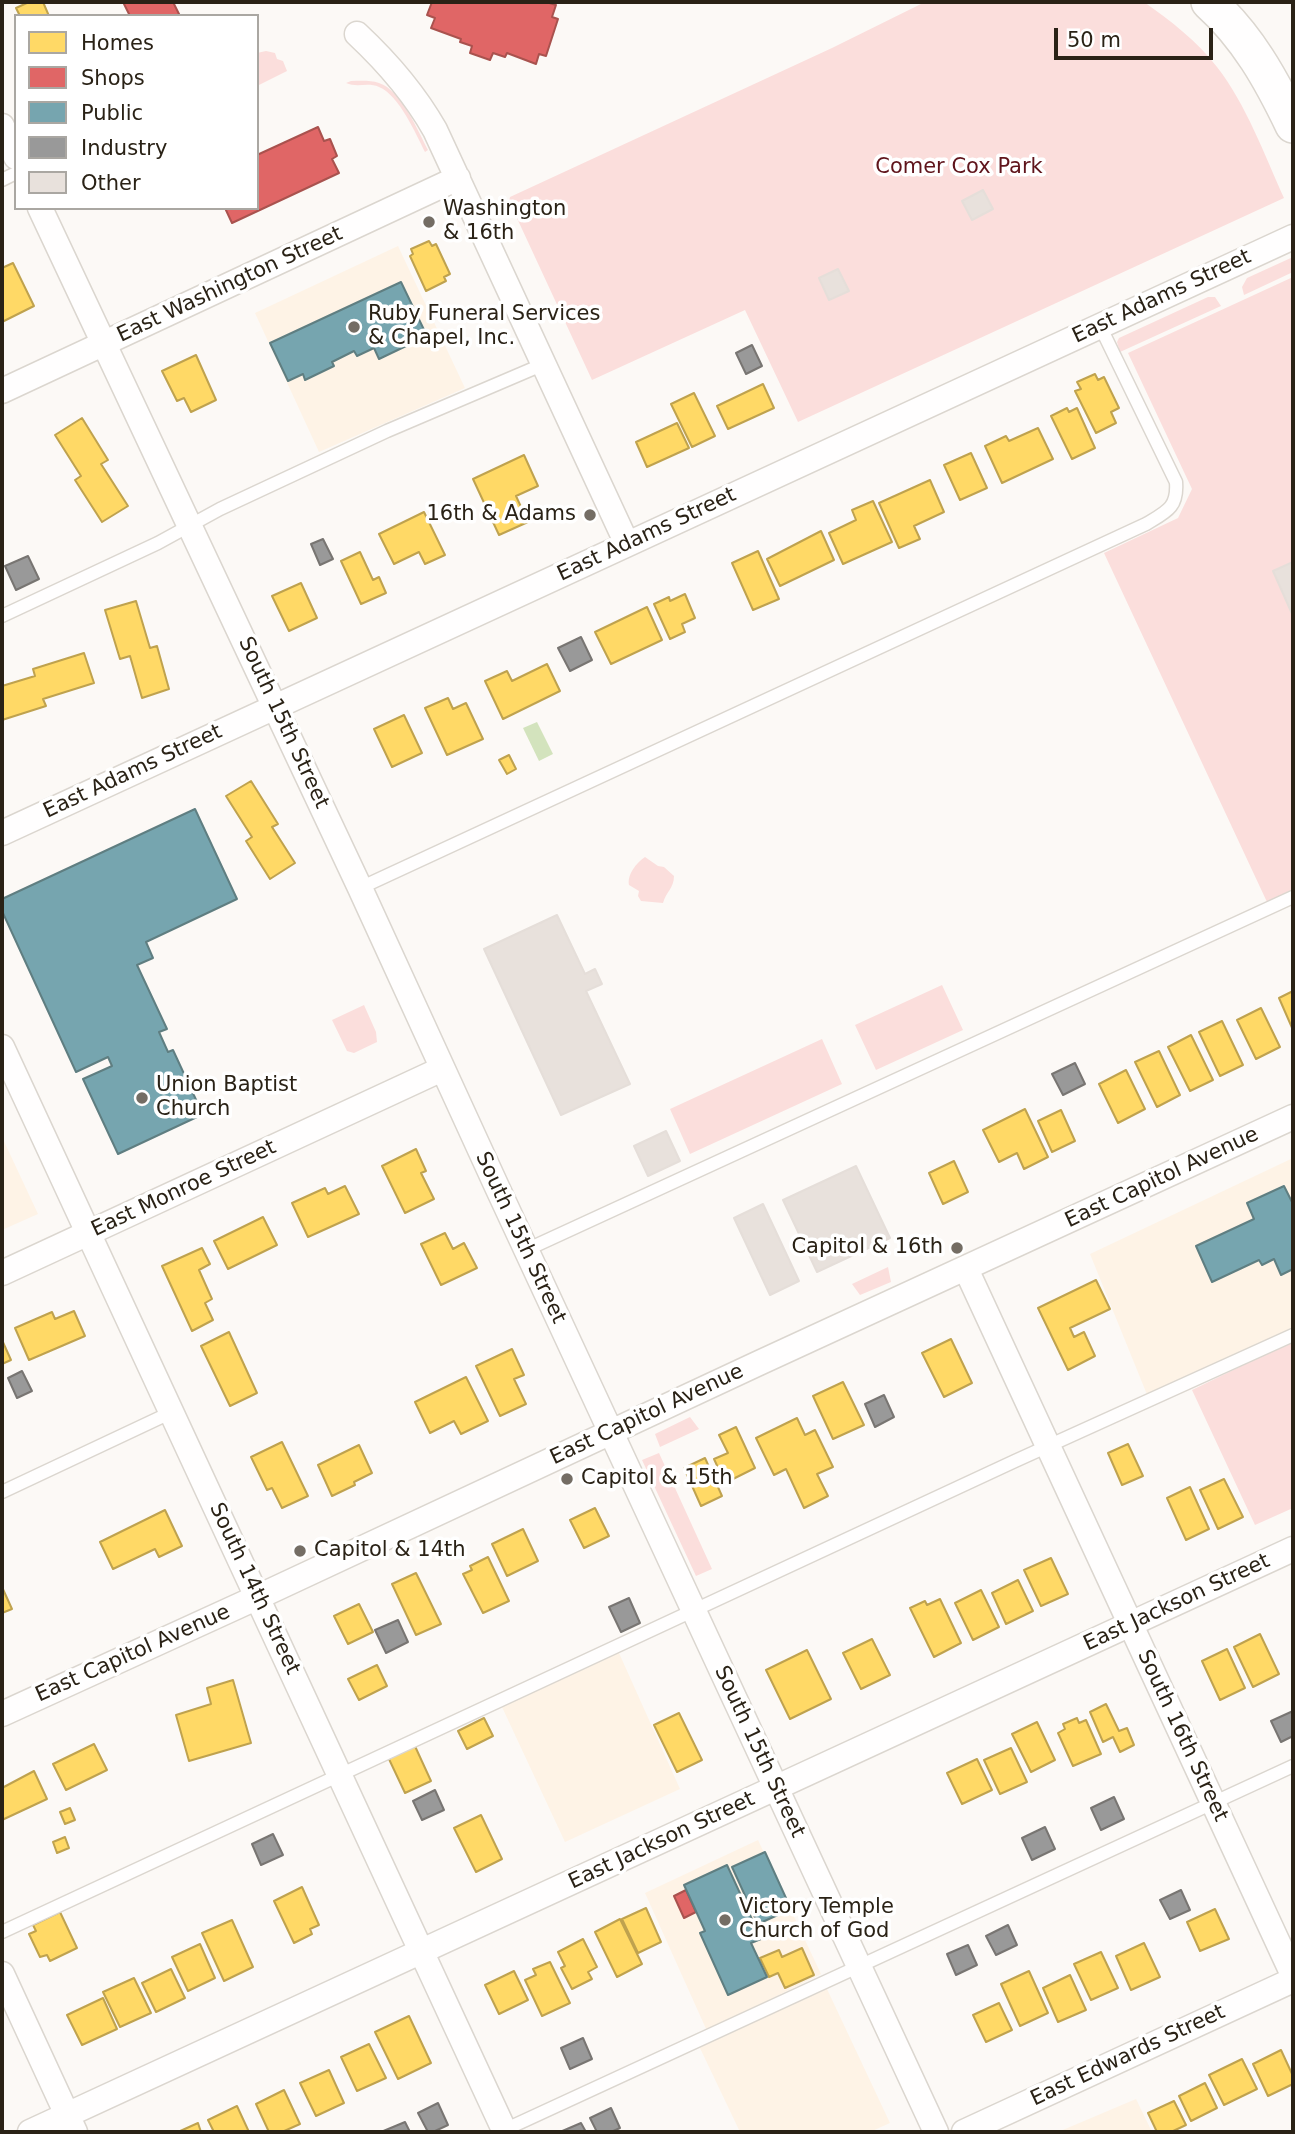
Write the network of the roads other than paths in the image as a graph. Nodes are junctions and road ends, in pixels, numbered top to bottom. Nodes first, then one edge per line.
1 (1209, 2) edge
2 (357, 34) dead end
3 (1293, 125) edge
4 (2, 126) edge
5 (14, 153) edge
6 (458, 178) junction
7 (41, 210) edge
8 (1293, 237) edge
9 (1100, 326) junction
10 (104, 344) junction
11 (544, 364) junction
12 (2, 391) edge
13 (189, 526) junction
14 (626, 544) junction
15 (2, 616) edge
16 (275, 707) junction
17 (2, 833) edge
18 (360, 888) junction
19 (1293, 898) edge
20 (2, 1050) edge
21 (442, 1069) junction
22 (1293, 1117) edge
23 (89, 1232) junction
24 (526, 1250) junction
25 (966, 1269) junction
26 (2, 1273) edge
27 (1293, 1335) edge
28 (172, 1412) junction
29 (611, 1433) junction
30 (1048, 1447) junction
31 (2, 1492) edge
32 (1293, 1549) edge
33 (258, 1598) junction
34 (693, 1611) junction
35 (1131, 1624) junction
36 (2, 1714) edge
37 (1293, 1766) edge
38 (340, 1775) junction
39 (776, 1788) junction
40 (1213, 1804) junction
41 (2, 1932) edge
42 (422, 1951) junction
43 (859, 1965) junction
44 (2, 1974) edge
45 (1293, 1978) edge
46 (71, 2124) edge
47 (502, 2131) edge
48 (30, 2132) edge
49 (936, 2132) edge
50 (964, 2132) edge

1 - 3 street
2 - 6 street
4 - 5 street
6 - 10 street, East Washington Street
6 - 11 street
7 - 10 street, South 15th Street
8 - 9 street, East Adams Street
9 - 14 street, East Adams Street
9 - 18 lane
10 - 12 street, East Washington Street
10 - 13 street, South 15th Street
11 - 13 lane
11 - 14 street
13 - 15 lane
13 - 16 street, South 15th Street
14 - 16 street, East Adams Street
16 - 17 street, East Adams Street
16 - 18 street, South 15th Street
18 - 21 street, South 15th Street
19 - 24 lane
20 - 23 street, South 14th Street
21 - 23 street, East Monroe Street
21 - 24 street, South 15th Street
22 - 25 street, East Capitol Avenue
23 - 26 street, East Monroe Street
23 - 28 street, South 14th Street
24 - 29 street, South 15th Street
25 - 29 street, East Capitol Avenue
25 - 30 street, South 16th Street
27 - 30 lane
28 - 31 lane
28 - 33 street, South 14th Street
29 - 33 street, East Capitol Avenue
29 - 34 street, South 15th Street
30 - 34 lane
30 - 35 street, South 16th Street
32 - 35 street, East Jackson Street
33 - 36 street, East Capitol Avenue
33 - 38 street, South 14th Street
34 - 38 lane
34 - 39 street, South 15th Street
35 - 39 street, East Jackson Street
35 - 40 street, South 16th Street
37 - 40 lane
38 - 41 lane
38 - 42 street, South 14th Street
39 - 42 street, East Jackson Street
39 - 43 street, South 15th Street
40 - 43 lane
40 - 45 street, South 16th Street
42 - 46 street, East Jackson Street
42 - 47 street, South 14th Street
43 - 47 lane
43 - 49 street, South 15th Street
44 - 46 street
45 - 50 street, East Edwards Street
46 - 48 street, East Jackson Street

